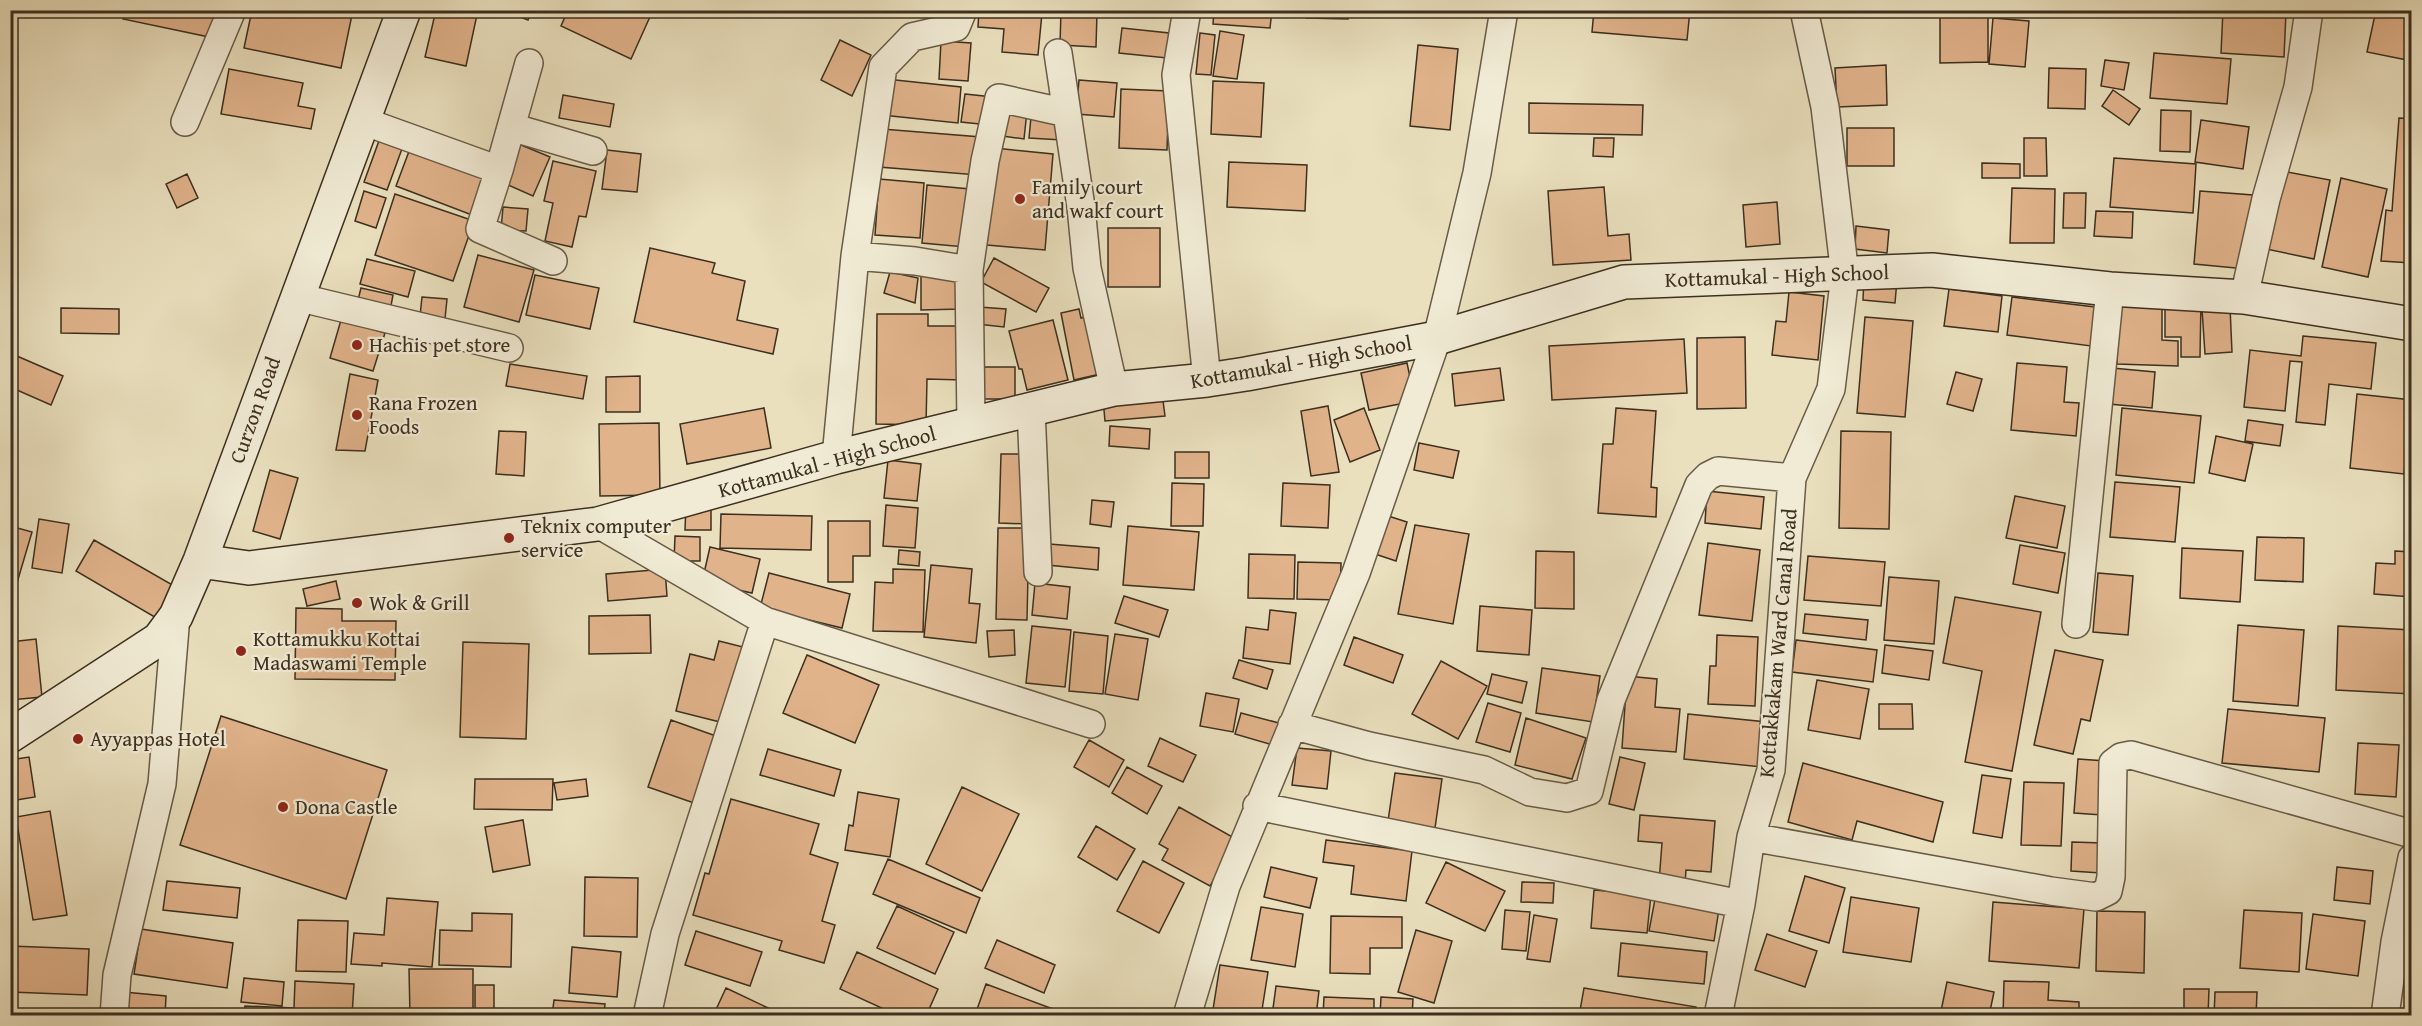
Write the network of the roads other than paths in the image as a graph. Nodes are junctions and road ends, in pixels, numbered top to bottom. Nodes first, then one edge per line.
1 (232, 10) edge
2 (404, 10) edge
3 (963, 10) edge
4 (1187, 10) edge
5 (1504, 10) edge
6 (1804, 10) edge
7 (2309, 10) edge
8 (1058, 53) dead end
9 (529, 63) dead end
10 (1067, 113) junction
11 (363, 121) junction
12 (185, 122) dead end
13 (511, 127) junction
14 (593, 151) dead end
15 (499, 170) junction
16 (855, 256) junction
17 (553, 261) dead end
18 (969, 270) junction
19 (1845, 275) junction
20 (2110, 289) junction
21 (297, 297) junction
22 (2244, 297) junction
23 (2412, 324) edge
24 (1437, 338) junction
25 (509, 348) dead end
26 (1207, 380) junction
27 (1114, 389) junction
28 (1031, 409) junction
29 (971, 424) junction
30 (836, 457) junction
31 (1792, 478) junction
32 (598, 525) junction
33 (200, 561) junction
34 (1038, 572) dead end
35 (176, 616) junction
36 (765, 621) junction
37 (2076, 624) dead end
38 (1091, 724) dead end
39 (1292, 725) junction
40 (10, 736) edge
41 (1257, 806) junction
42 (2412, 834) edge
43 (1751, 837) junction
44 (2412, 858) edge
45 (1741, 904) junction
46 (114, 1016) edge
47 (647, 1016) edge
48 (1187, 1016) edge
49 (1718, 1016) edge
50 (2385, 1016) edge

1 - 12 street
2 - 11 main road, Curzon Road
3 - 16 street
4 - 26 street
5 - 24 street
6 - 19 street, Kottakkakam Ward Canal Road
7 - 22 street
8 - 10 street
9 - 13 street
10 - 18 street
10 - 27 street
11 - 15 street
11 - 21 main road, Curzon Road
13 - 14 street
13 - 15 street
15 - 17 street
16 - 18 street
16 - 30 street
18 - 29 street
19 - 20 main road, Kottamukal - High School
19 - 24 main road, Kottamukal - High School
19 - 31 street, Kottakkakam Ward Canal Road
20 - 22 main road, Kottamukal - High School
20 - 37 street
21 - 25 street
21 - 33 main road, Curzon Road
22 - 23 main road, Kottamukal - High School
24 - 26 main road, Kottamukal - High School
24 - 39 street
26 - 27 main road, Kottamukal - High School
27 - 28 main road, Kottamukal - High School
28 - 29 main road, Kottamukal - High School
28 - 34 street
29 - 30 main road, Kottamukal - High School
30 - 32 main road, Kottamukal - High School
31 - 39 street
31 - 43 street, Kottakkakam Ward Canal Road
32 - 33 main road, Kottamukal - High School
32 - 36 street
33 - 35 main road, Curzon Road
35 - 40 main road, Curzon Road
35 - 46 street
36 - 38 street
36 - 47 street
39 - 41 street
41 - 45 street
41 - 48 street
42 - 43 street
43 - 45 street, Kottakkakam Ward Canal Road
44 - 50 street
45 - 49 street, Kottakkakam Ward Canal Road

